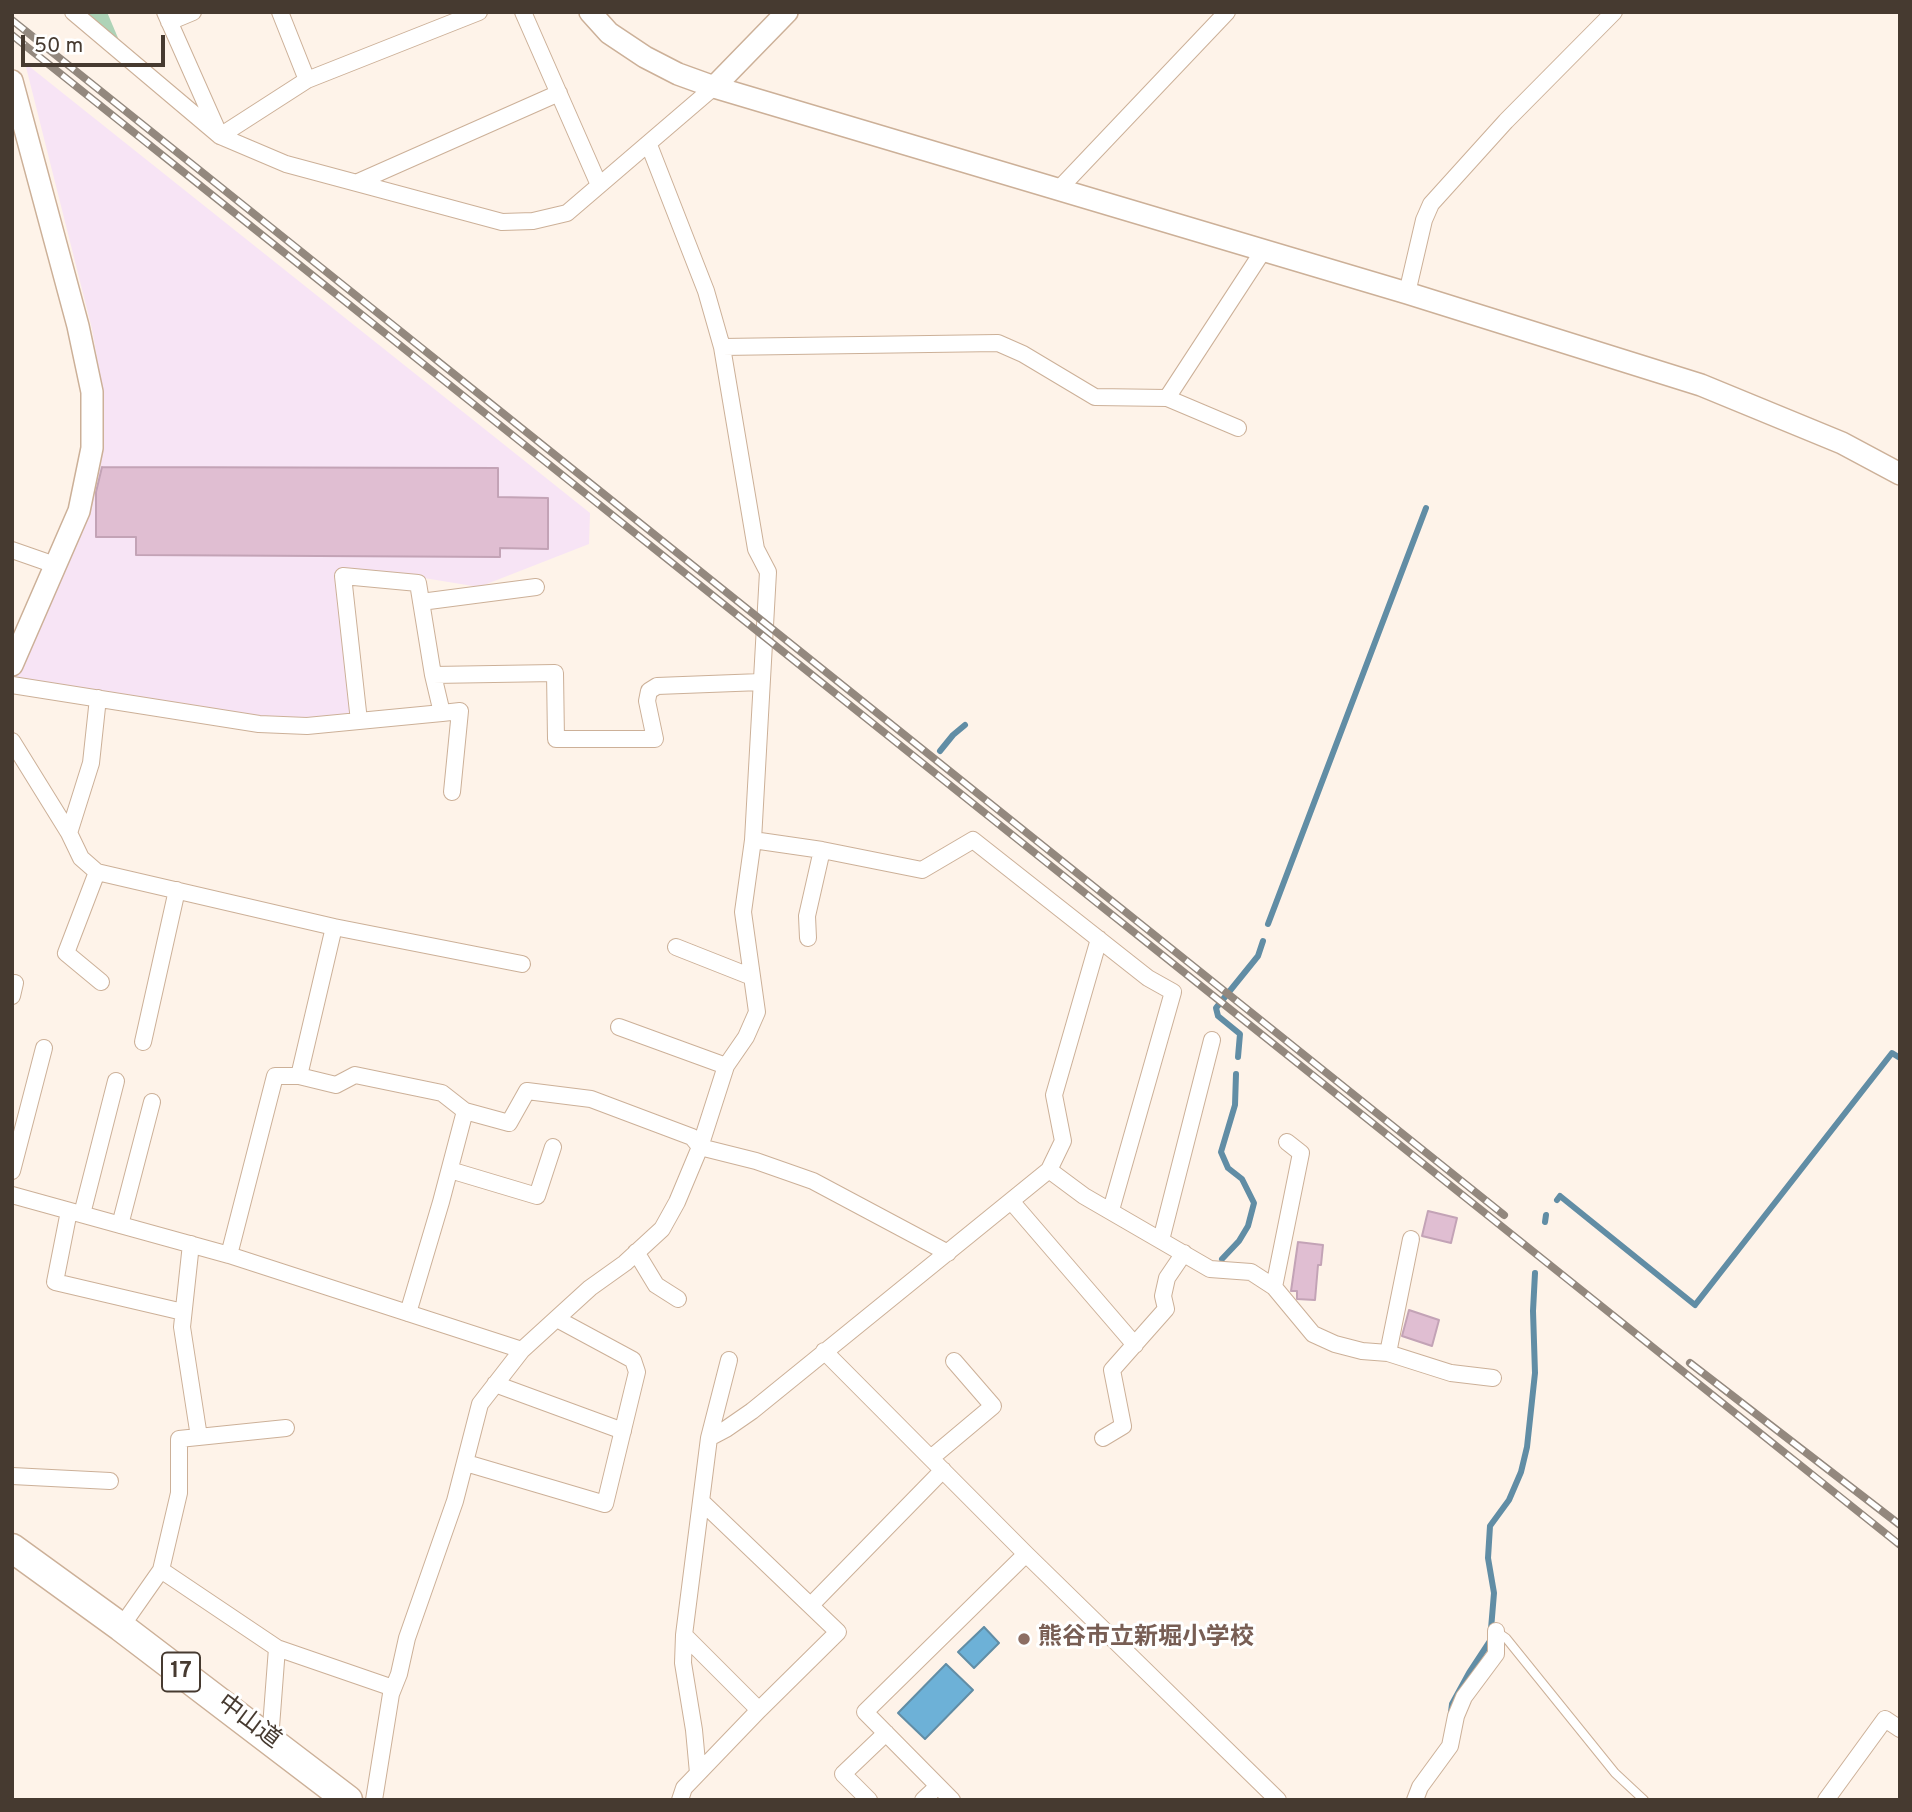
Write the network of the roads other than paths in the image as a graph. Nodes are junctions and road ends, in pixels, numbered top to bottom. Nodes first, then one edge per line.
1 (73, 12) edge
2 (193, 12) edge
3 (279, 12) edge
4 (479, 12) edge
5 (523, 12) edge
6 (590, 12) edge
7 (787, 12) edge
8 (1227, 12) edge
9 (1614, 12) edge
10 (167, 17) edge
11 (307, 80) junction
12 (12, 81) edge
13 (714, 87) junction
14 (559, 93) junction
15 (220, 136) junction
16 (649, 145) junction
17 (358, 182) junction
18 (598, 185) junction
19 (1058, 190) junction
20 (1263, 251) junction
21 (1407, 293) junction
22 (722, 347) junction
23 (1167, 398) junction
24 (1238, 428) dead end
25 (1900, 474) edge
26 (12, 550) edge
27 (55, 565) junction
28 (536, 587) dead end
29 (421, 602) junction
30 (12, 665) edge
31 (433, 675) junction
32 (761, 682) junction
33 (12, 685) edge
34 (99, 698) junction
35 (442, 713) junction
36 (359, 721) junction
37 (12, 741) edge
38 (452, 792) dead end
39 (69, 833) junction
40 (753, 839) junction
41 (822, 850) junction
42 (97, 872) junction
43 (177, 890) junction
44 (334, 927) junction
45 (808, 938) dead end
46 (1099, 939) junction
47 (676, 947) dead end
48 (522, 964) dead end
49 (752, 977) junction
50 (101, 982) dead end
51 (619, 1027) dead end
52 (1212, 1040) dead end
53 (143, 1042) dead end
54 (44, 1048) dead end
55 (726, 1066) junction
56 (299, 1076) junction
57 (116, 1081) dead end
58 (152, 1102) dead end
59 (465, 1111) junction
60 (1287, 1142) dead end
61 (553, 1147) dead end
62 (700, 1147) junction
63 (450, 1170) junction
64 (1049, 1170) junction
65 (12, 1171) edge
66 (12, 1195) edge
67 (1011, 1201) junction
68 (1111, 1210) junction
69 (76, 1212) junction
70 (120, 1225) junction
71 (1411, 1239) dead end
72 (1161, 1240) junction
73 (191, 1244) junction
74 (636, 1252) junction
75 (948, 1253) junction
76 (1184, 1254) junction
77 (229, 1255) junction
78 (1274, 1287) junction
79 (678, 1299) dead end
80 (183, 1312) junction
81 (408, 1313) junction
82 (557, 1319) junction
83 (1135, 1345) junction
84 (522, 1350) junction
85 (824, 1351) junction
86 (1388, 1353) junction
87 (729, 1360) dead end
88 (954, 1361) dead end
89 (1493, 1378) dead end
90 (495, 1384) junction
91 (286, 1428) dead end
92 (622, 1431) junction
93 (199, 1437) junction
94 (709, 1438) junction
95 (1103, 1438) dead end
96 (931, 1458) junction
97 (466, 1463) junction
98 (943, 1470) junction
99 (12, 1476) edge
100 (110, 1481) dead end
101 (702, 1502) junction
102 (12, 1548) edge
103 (1026, 1554) junction
104 (162, 1570) junction
105 (812, 1604) junction
106 (121, 1627) junction
107 (1496, 1631) joint
108 (684, 1635) junction
109 (277, 1648) junction
110 (393, 1688) junction
111 (759, 1710) junction
112 (1900, 1729) edge
113 (886, 1733) junction
114 (270, 1740) junction
115 (698, 1773) junction
116 (938, 1786) junction
117 (348, 1800) edge
118 (374, 1800) edge
119 (680, 1800) edge
120 (869, 1800) edge
121 (923, 1800) edge
122 (952, 1800) edge
123 (1278, 1800) edge
124 (1415, 1800) edge
125 (1644, 1800) edge
126 (1826, 1800) edge

1 - 15 street
2 - 10 street
3 - 11 street
4 - 11 street
5 - 14 street
6 - 13 street
7 - 13 street
8 - 19 street
9 - 21 street
10 - 15 street
11 - 15 street
12 - 27 street
13 - 16 street
13 - 19 street
14 - 17 street
14 - 18 street
15 - 17 street
16 - 18 street
16 - 22 street
17 - 18 street
19 - 20 street
20 - 21 street
20 - 23 street
21 - 25 street
22 - 23 street
22 - 32 street
23 - 24 street
26 - 27 street
27 - 30 street
28 - 29 street
29 - 31 street
29 - 36 street
31 - 32 street
31 - 35 street
32 - 40 street
33 - 34 street
34 - 36 street
34 - 39 street
35 - 36 street
35 - 38 street
37 - 39 street
39 - 42 street
40 - 41 street
40 - 49 street
41 - 45 street
41 - 46 street
42 - 43 street
42 - 50 street
43 - 44 street
43 - 53 street
44 - 48 street
44 - 56 street
46 - 64 street
46 - 68 street
47 - 49 street
49 - 55 street
51 - 55 street
52 - 72 street
54 - 65 street
55 - 62 street
56 - 59 street
56 - 77 street
57 - 69 street
58 - 70 street
59 - 62 street
59 - 63 street
60 - 78 street
61 - 63 street
62 - 74 street
62 - 75 street
63 - 81 street
64 - 67 street
64 - 68 street
66 - 69 street
67 - 75 street
67 - 83 street
68 - 72 street
69 - 70 street
69 - 80 street
70 - 73 street
71 - 86 street
72 - 76 street
73 - 77 street
73 - 80 street
74 - 79 street
74 - 82 street
75 - 85 street
76 - 78 street
76 - 83 street
77 - 81 street
78 - 86 street
80 - 93 street
81 - 84 street
82 - 84 street
82 - 92 street
83 - 95 street
84 - 90 street
85 - 94 street
85 - 96 street
86 - 89 street
87 - 94 street
88 - 96 street
90 - 92 street
90 - 97 street
91 - 93 street
92 - 97 street
93 - 104 street
94 - 101 street
96 - 98 street
97 - 110 street
98 - 103 street
98 - 105 street
99 - 100 street
101 - 105 street
101 - 108 street
102 - 106 highway, 中山道 / 17
103 - 113 street
103 - 123 street
104 - 106 street
104 - 109 street
105 - 111 street
106 - 114 highway, 中山道 / 17
107 - 124 street
107 - 125 lane
108 - 111 street
108 - 115 street
109 - 110 street
109 - 114 street
110 - 118 street
111 - 115 street
112 - 126 street
113 - 116 street
113 - 120 street
114 - 117 highway, 中山道 / 17
115 - 119 street
116 - 121 street
116 - 122 street

